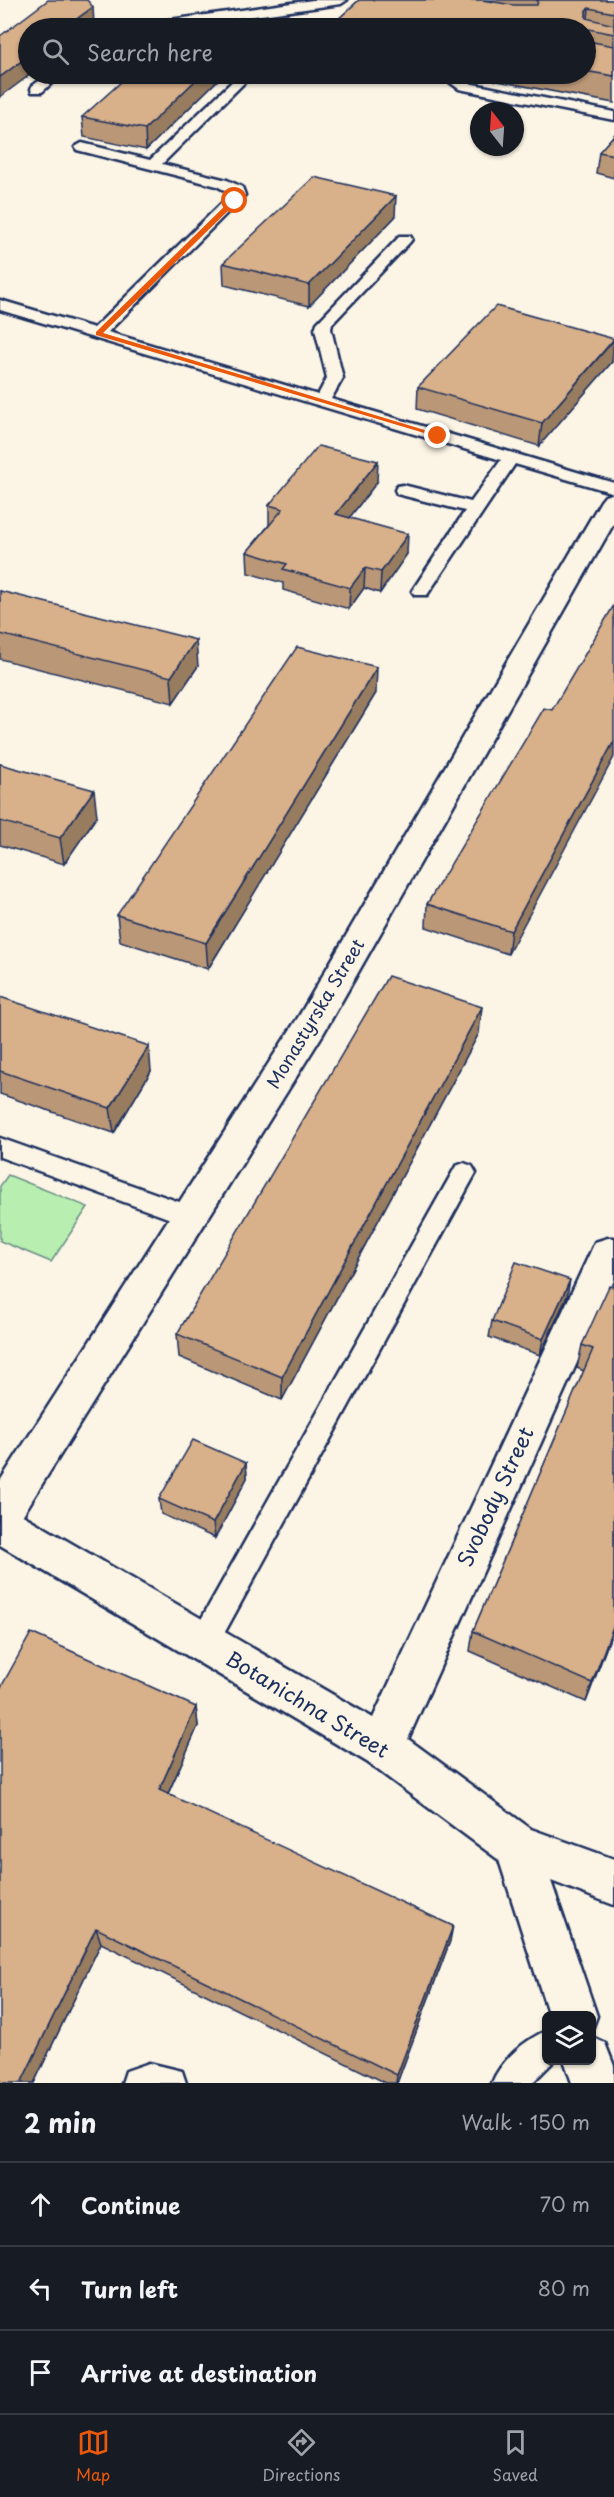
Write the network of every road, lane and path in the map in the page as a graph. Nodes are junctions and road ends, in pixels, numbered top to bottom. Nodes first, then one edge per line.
1 (341, 0) edge
2 (225, 18) edge
3 (43, 84) edge
4 (238, 84) edge
5 (460, 84) edge
6 (36, 89) dead end
7 (614, 116) edge
8 (82, 147) dead end
9 (153, 165) junction
10 (405, 239) dead end
11 (0, 305) edge
12 (98, 333) junction
13 (321, 402) junction
14 (512, 458) junction
15 (614, 488) edge
16 (403, 490) dead end
17 (614, 501) edge
18 (476, 509) junction
19 (421, 591) dead end
20 (0, 1147) edge
21 (464, 1173) dead end
22 (190, 1216) junction
23 (614, 1253) edge
24 (0, 1516) edge
25 (0, 1523) edge
26 (204, 1642) junction
27 (381, 1748) junction
28 (517, 1846) junction
29 (614, 1882) edge
30 (571, 2011) edge
31 (542, 2051) edge
32 (589, 2065) edge
33 (138, 2083) edge
34 (170, 2083) edge
35 (508, 2083) edge
36 (596, 2083) edge

1 - 2 lane
3 - 6 lane
4 - 9 lane
5 - 7 lane
8 - 9 lane
9 - 12 lane
10 - 13 lane
11 - 12 lane
12 - 13 lane
13 - 14 lane
14 - 15 lane
14 - 18 lane
16 - 18 lane
17 - 22 main road, Monastyrska Street
18 - 19 lane
20 - 22 lane
21 - 26 lane
22 - 24 main road, Monastyrska Street
23 - 27 main road, Svobody Street
25 - 26 main road, Botanichna Street
26 - 27 main road, Botanichna Street
27 - 28 main road, Botanichna Street
28 - 29 main road, Botanichna Street
28 - 30 main road
31 - 35 lane
32 - 36 main road
33 - 34 lane

